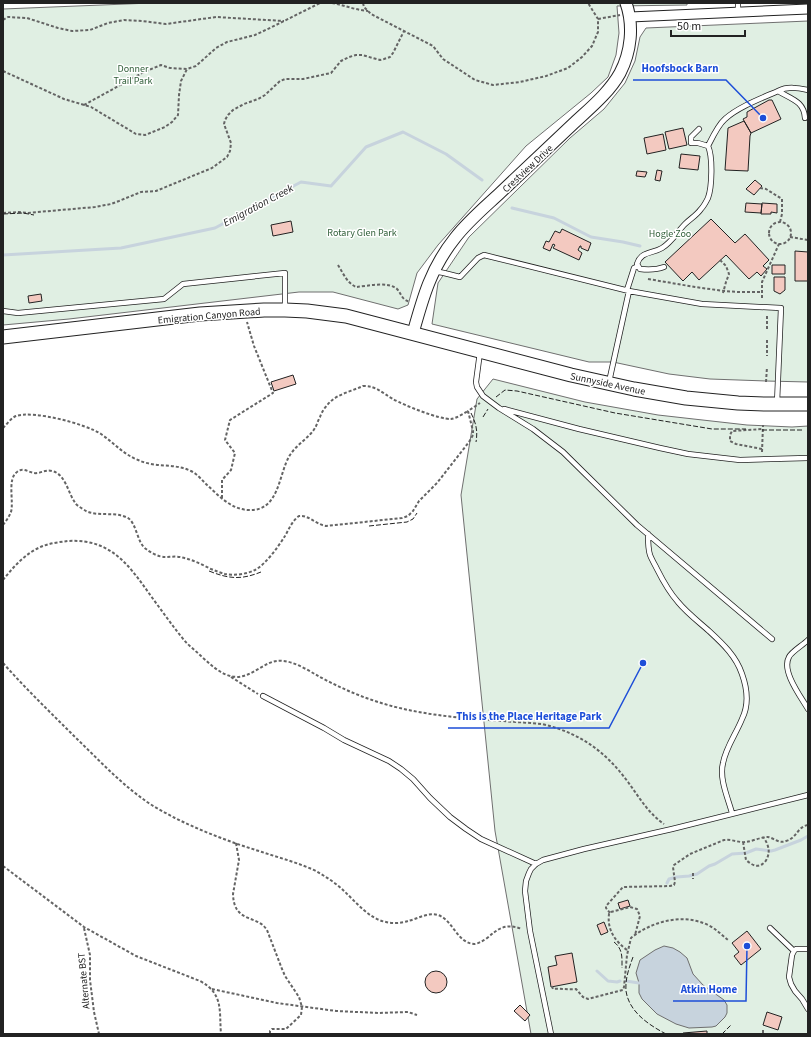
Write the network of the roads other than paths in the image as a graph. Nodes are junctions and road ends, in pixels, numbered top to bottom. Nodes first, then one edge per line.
1 (626, 3) edge
2 (738, 8) edge
3 (808, 9) edge
4 (625, 16) junction
5 (808, 90) edge
6 (778, 91) junction
7 (806, 111) edge
8 (805, 118) dead end
9 (699, 129) dead end
10 (708, 146) junction
11 (638, 266) junction
12 (664, 267) dead end
13 (433, 271) junction
14 (628, 290) junction
15 (284, 310) junction
16 (3, 311) edge
17 (412, 334) junction
18 (3, 337) edge
19 (480, 352) junction
20 (608, 384) junction
21 (777, 404) junction
22 (808, 404) edge
23 (499, 408) junction
24 (808, 458) edge
25 (648, 534) junction
26 (772, 639) dead end
27 (808, 640) edge
28 (263, 696) road end
29 (808, 710) edge
30 (808, 795) edge
31 (732, 813) junction
32 (536, 864) junction
33 (770, 928) dead end
34 (808, 949) edge
35 (794, 950) junction
36 (808, 1009) edge
37 (551, 1034) edge

1 - 4 street, Crestview Drive
2 - 3 street
2 - 4 street
4 - 13 street, Crestview Drive
5 - 6 lane
6 - 7 lane
6 - 10 lane
7 - 8 lane
9 - 10 lane
10 - 11 lane
11 - 12 lane
11 - 14 lane
13 - 14 lane
13 - 17 street, Crestview Drive
14 - 20 lane
14 - 21 lane
15 - 16 lane
15 - 17 main road, Emigration Canyon Road
15 - 18 main road, Emigration Canyon Road
17 - 19 main road, Sunnyside Avenue
19 - 20 main road, Sunnyside Avenue
19 - 23 lane
20 - 21 main road, Sunnyside Avenue
21 - 22 main road, Sunnyside Avenue
23 - 24 lane
23 - 25 lane
25 - 26 lane
25 - 31 lane
27 - 29 lane
28 - 32 lane
30 - 31 lane
31 - 32 lane
32 - 37 lane
33 - 35 lane
34 - 35 lane
35 - 36 lane

